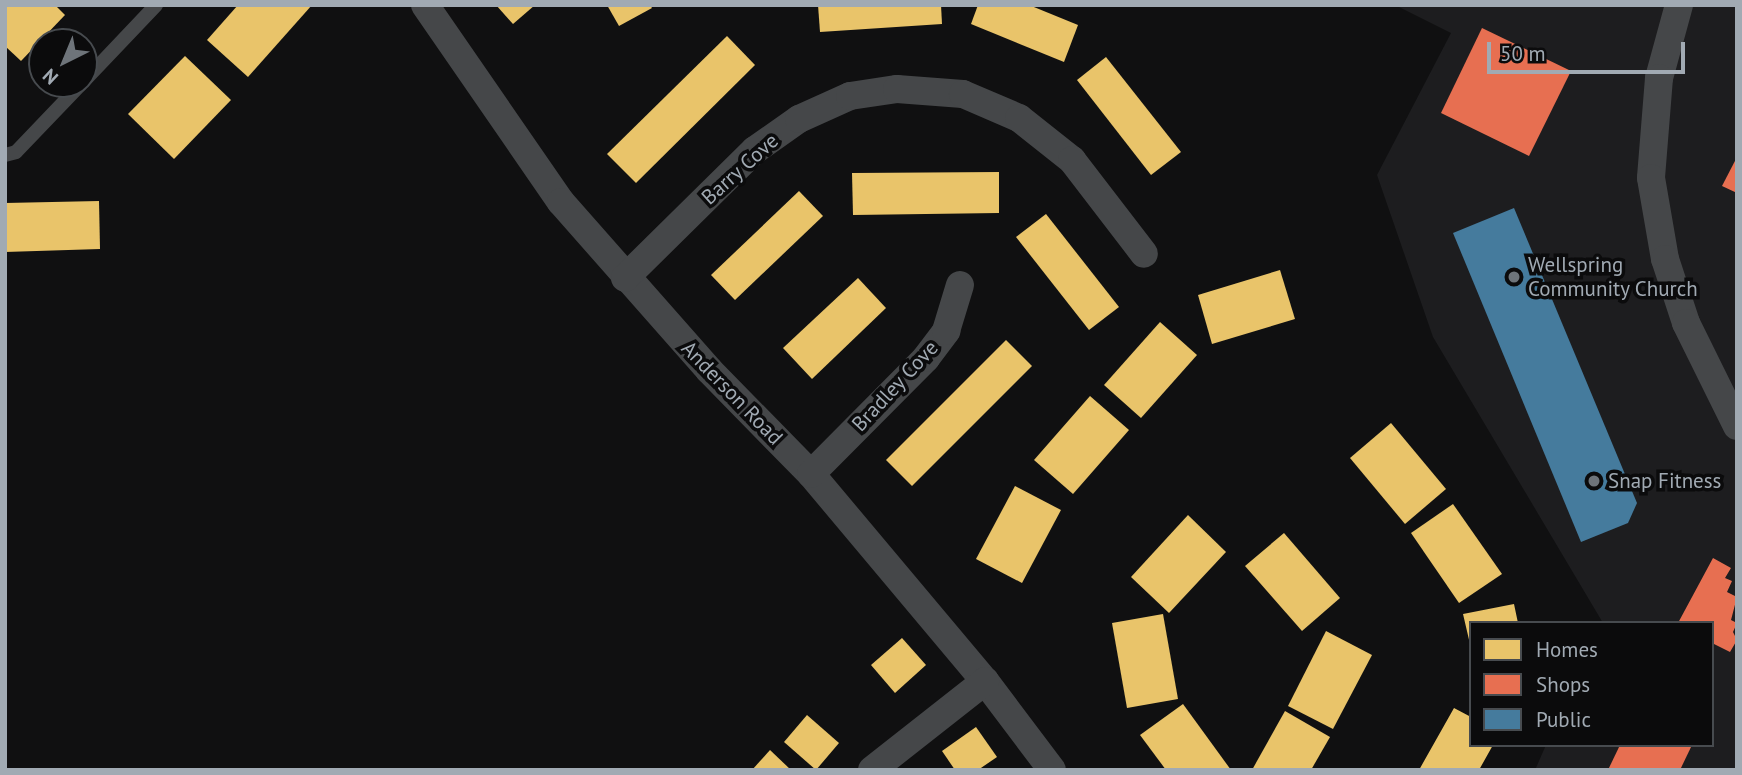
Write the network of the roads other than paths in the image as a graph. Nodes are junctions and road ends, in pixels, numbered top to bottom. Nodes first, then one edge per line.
1 (156, 5) edge
2 (425, 5) edge
3 (1679, 5) edge
4 (98, 65) edge
5 (67, 98) edge
6 (5, 155) edge
7 (1144, 254) dead end
8 (625, 278) junction
9 (960, 285) dead end
10 (1731, 396) edge
11 (1737, 426) edge
12 (811, 474) junction
13 (985, 681) junction
14 (887, 764) edge
15 (1052, 770) edge

1 - 4 lane
2 - 8 street, Anderson Road
3 - 10 street
5 - 6 lane
7 - 8 street, Barry Cove
8 - 12 street, Anderson Road
9 - 12 street, Bradley Cove
10 - 11 street
12 - 13 street, Anderson Road
13 - 14 street
13 - 15 street, Anderson Road

